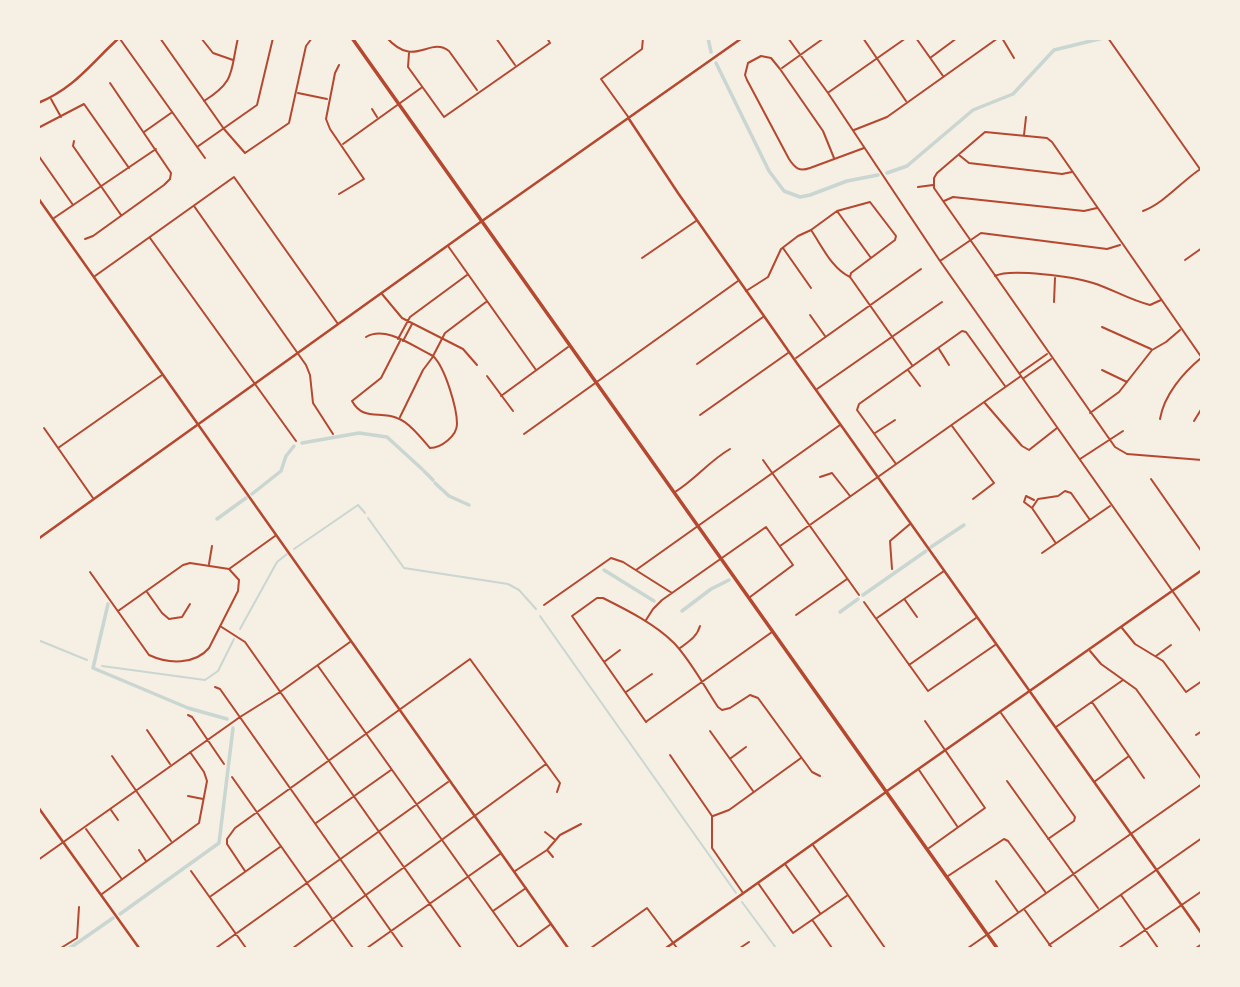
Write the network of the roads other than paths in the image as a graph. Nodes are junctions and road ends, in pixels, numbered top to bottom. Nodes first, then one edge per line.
1 (120, 38) edge
2 (160, 38) edge
3 (201, 38) edge
4 (238, 38) edge
5 (273, 38) edge
6 (312, 38) edge
7 (352, 38) edge
8 (387, 38) edge
9 (435, 38) edge
10 (496, 38) edge
11 (547, 38) edge
12 (643, 38) edge
13 (742, 38) edge
14 (788, 38) edge
15 (824, 38) edge
16 (863, 38) edge
17 (905, 38) edge
18 (916, 38) edge
19 (957, 38) edge
20 (998, 38) edge
21 (1002, 38) edge
22 (1108, 38) edge
23 (436, 46) junction
24 (409, 53) junction
25 (800, 55) junction
26 (877, 58) junction
27 (930, 58) junction
28 (1014, 58) dead end
29 (233, 60) junction
30 (339, 65) dead end
31 (516, 66) junction
32 (780, 69) junction
33 (943, 77) junction
34 (110, 83) dead end
35 (422, 87) junction
36 (478, 92) junction
37 (297, 93) junction
38 (828, 93) junction
39 (51, 98) junction
40 (328, 100) junction
41 (204, 101) junction
42 (38, 103) edge
43 (399, 103) junction
44 (908, 103) junction
45 (372, 109) dead end
46 (172, 112) junction
47 (61, 117) junction
48 (1027, 117) dead end
49 (378, 118) junction
50 (629, 118) junction
51 (38, 128) edge
52 (224, 128) junction
53 (853, 130) junction
54 (144, 132) junction
55 (1024, 136) junction
56 (74, 141) dead end
57 (342, 144) junction
58 (197, 147) junction
59 (865, 148) junction
60 (156, 149) junction
61 (958, 154) junction
62 (38, 155) edge
63 (205, 158) dead end
64 (834, 158) junction
65 (129, 168) junction
66 (1200, 171) edge
67 (1073, 172) junction
68 (934, 185) junction
69 (102, 187) junction
70 (918, 187) dead end
71 (339, 194) dead end
72 (38, 198) edge
73 (943, 202) junction
74 (73, 205) junction
75 (194, 205) junction
76 (1097, 208) junction
77 (837, 211) junction
78 (1143, 211) dead end
79 (122, 215) junction
80 (53, 219) junction
81 (697, 220) junction
82 (482, 221) junction
83 (811, 230) junction
84 (150, 237) junction
85 (85, 239) dead end
86 (969, 240) junction
87 (1121, 244) junction
88 (448, 246) junction
89 (782, 247) junction
90 (1202, 248) edge
91 (642, 258) dead end
92 (871, 259) junction
93 (1185, 260) dead end
94 (940, 261) junction
95 (921, 269) dead end
96 (468, 275) junction
97 (994, 276) junction
98 (94, 277) junction
99 (850, 277) junction
100 (1055, 277) junction
101 (739, 281) junction
102 (811, 288) dead end
103 (746, 291) junction
104 (382, 293) junction
105 (1162, 299) junction
106 (486, 302) junction
107 (942, 302) dead end
108 (1054, 302) dead end
109 (870, 305) junction
110 (810, 315) dead end
111 (764, 316) junction
112 (407, 321) junction
113 (338, 324) junction
114 (412, 324) junction
115 (1102, 327) dead end
116 (1181, 330) junction
117 (892, 336) junction
118 (366, 337) dead end
119 (825, 337) junction
120 (442, 338) junction
121 (400, 340) junction
122 (570, 345) junction
123 (938, 348) junction
124 (1152, 350) junction
125 (789, 352) junction
126 (298, 353) junction
127 (1048, 354) junction
128 (433, 356) junction
129 (1052, 358) junction
130 (1201, 358) edge
131 (794, 359) junction
132 (697, 364) dead end
133 (477, 365) dead end
134 (949, 365) dead end
135 (913, 366) junction
136 (908, 369) junction
137 (536, 370) junction
138 (1102, 370) dead end
139 (163, 374) junction
140 (488, 376) dead end
141 (1022, 376) junction
142 (596, 382) junction
143 (1128, 382) junction
144 (255, 384) junction
145 (920, 386) dead end
146 (1005, 387) junction
147 (816, 390) junction
148 (501, 396) junction
149 (452, 401) junction
150 (445, 402) dead end
151 (984, 402) junction
152 (1202, 408) edge
153 (513, 411) dead end
154 (1089, 413) junction
155 (700, 415) dead end
156 (399, 418) junction
157 (1160, 419) dead end
158 (895, 420) dead end
159 (1194, 421) dead end
160 (198, 424) junction
161 (841, 424) junction
162 (951, 425) junction
163 (1057, 427) junction
164 (44, 428) dead end
165 (1122, 431) dead end
166 (332, 434) dead end
167 (524, 434) dead end
168 (874, 434) junction
169 (1109, 440) junction
170 (296, 441) dead end
171 (58, 448) junction
172 (730, 449) dead end
173 (1029, 450) junction
174 (1030, 455) dead end
175 (1080, 459) junction
176 (763, 460) dead end
177 (1202, 460) edge
178 (896, 464) junction
179 (772, 473) junction
180 (820, 477) dead end
181 (878, 477) junction
182 (1151, 479) dead end
183 (674, 493) junction
184 (850, 496) junction
185 (94, 499) junction
186 (973, 499) dead end
187 (1036, 501) junction
188 (1111, 505) junction
189 (1032, 508) junction
190 (1090, 520) junction
191 (911, 524) junction
192 (697, 525) junction
193 (810, 525) junction
194 (276, 535) junction
195 (38, 539) edge
196 (1056, 543) junction
197 (212, 546) dead end
198 (780, 546) junction
199 (1042, 552) dead end
200 (1202, 552) edge
201 (722, 558) junction
202 (209, 565) junction
203 (229, 569) junction
204 (636, 569) junction
205 (892, 569) dead end
206 (1202, 570) edge
207 (945, 571) junction
208 (90, 572) dead end
209 (848, 579) junction
210 (146, 591) junction
211 (1172, 592) junction
212 (672, 593) junction
213 (859, 595) dead end
214 (749, 597) junction
215 (904, 599) junction
216 (864, 602) dead end
217 (190, 604) dead end
218 (544, 606) dead end
219 (117, 612) junction
220 (796, 615) dead end
221 (916, 617) dead end
222 (977, 617) junction
223 (876, 619) junction
224 (645, 621) junction
225 (1202, 623) edge
226 (220, 626) junction
227 (700, 626) dead end
228 (1197, 626) junction
229 (1121, 627) junction
230 (773, 632) junction
231 (1202, 633) edge
232 (351, 641) junction
233 (996, 645) junction
234 (1171, 645) dead end
235 (679, 649) junction
236 (620, 650) dead end
237 (1090, 650) junction
238 (1155, 656) junction
239 (603, 662) junction
240 (318, 665) junction
241 (909, 665) junction
242 (652, 674) dead end
243 (1124, 679) junction
244 (1202, 681) edge
245 (702, 682) junction
246 (215, 687) dead end
247 (280, 691) junction
248 (1029, 692) junction
249 (625, 693) junction
250 (1091, 702) junction
251 (400, 710) junction
252 (1000, 712) junction
253 (188, 715) dead end
254 (240, 717) junction
255 (925, 721) dead end
256 (1055, 727) junction
257 (147, 730) dead end
258 (710, 731) dead end
259 (1202, 731) edge
260 (366, 733) junction
261 (1196, 735) dead end
262 (208, 740) junction
263 (746, 747) dead end
264 (945, 750) junction
265 (190, 752) junction
266 (670, 755) dead end
267 (112, 756) dead end
268 (1130, 756) junction
269 (801, 758) junction
270 (730, 759) junction
271 (327, 761) junction
272 (224, 764) dead end
273 (546, 764) junction
274 (172, 765) junction
275 (392, 769) junction
276 (918, 769) junction
277 (820, 776) dead end
278 (232, 778) dead end
279 (1144, 778) dead end
280 (1007, 780) dead end
281 (450, 781) junction
282 (1093, 782) junction
283 (1202, 782) edge
284 (290, 788) junction
285 (136, 791) junction
286 (887, 791) junction
287 (557, 792) dead end
288 (753, 792) junction
289 (188, 796) dead end
290 (353, 797) junction
291 (204, 799) junction
292 (418, 805) junction
293 (38, 807) edge
294 (111, 809) junction
295 (257, 812) junction
296 (474, 816) junction
297 (712, 816) junction
298 (118, 820) dead end
299 (315, 824) junction
300 (581, 824) dead end
301 (85, 828) junction
302 (958, 828) junction
303 (545, 832) dead end
304 (379, 833) junction
305 (1130, 834) junction
306 (1202, 838) edge
307 (1048, 839) junction
308 (555, 840) junction
309 (443, 841) junction
310 (64, 843) junction
311 (173, 843) junction
312 (813, 845) junction
313 (281, 846) junction
314 (927, 849) junction
315 (139, 850) dead end
316 (547, 850) junction
317 (501, 853) junction
318 (553, 857) dead end
319 (38, 860) edge
320 (340, 860) junction
321 (147, 862) junction
322 (785, 864) junction
323 (404, 868) junction
324 (1156, 870) junction
325 (191, 871) dead end
326 (245, 872) junction
327 (514, 872) junction
328 (1073, 874) junction
329 (468, 877) junction
330 (947, 877) junction
331 (122, 880) junction
332 (996, 881) dead end
333 (758, 883) junction
334 (307, 884) junction
335 (526, 888) junction
336 (1202, 891) edge
337 (1046, 893) junction
338 (744, 894) junction
339 (1120, 894) junction
340 (102, 895) junction
341 (848, 895) junction
342 (365, 896) junction
343 (210, 897) junction
344 (430, 904) junction
345 (1181, 905) junction
346 (79, 907) dead end
347 (1024, 909) junction
348 (1099, 910) junction
349 (492, 912) junction
350 (1019, 913) junction
351 (820, 914) junction
352 (332, 920) junction
353 (812, 920) junction
354 (551, 924) junction
355 (1145, 930) junction
356 (391, 932) junction
357 (236, 934) junction
358 (1202, 934) edge
359 (987, 935) junction
360 (749, 942) dead end
361 (673, 943) junction
362 (1202, 944) edge
363 (1049, 945) junction
364 (61, 948) edge
365 (139, 948) edge
366 (216, 948) edge
367 (246, 948) edge
368 (293, 948) edge
369 (353, 948) edge
370 (367, 948) edge
371 (402, 948) edge
372 (461, 948) edge
373 (518, 948) edge
374 (568, 948) edge
375 (591, 948) edge
376 (666, 948) edge
377 (677, 948) edge
378 (740, 948) edge
379 (832, 948) edge
380 (885, 948) edge
381 (968, 948) edge
382 (997, 948) edge
383 (1052, 948) edge
384 (1119, 948) edge
385 (1158, 948) edge
386 (1196, 948) edge

1 - 39 street
1 - 46 street
2 - 41 street
3 - 29 street
4 - 29 street
5 - 52 street
6 - 37 street
7 - 43 main road
8 - 24 street
9 - 23 street
10 - 31 street
11 - 31 street
12 - 50 street
13 - 50 street
14 - 25 street
15 - 25 street
16 - 26 street
17 - 26 street
18 - 27 street
19 - 27 street
20 - 33 street
21 - 28 street
22 - 66 street
23 - 24 street
23 - 36 street
24 - 35 street
25 - 32 street
25 - 38 street
26 - 38 street
26 - 44 street
27 - 33 street
29 - 41 street
30 - 40 street
31 - 36 street
32 - 64 street
32 - 64 street
33 - 44 street
34 - 54 street
35 - 36 street
35 - 43 street
37 - 40 street
37 - 52 street
38 - 53 street
39 - 42 street
39 - 47 street
40 - 57 street
41 - 52 street
43 - 49 street
43 - 82 main road
44 - 53 street
45 - 49 street
46 - 54 street
46 - 58 street
47 - 51 street
47 - 65 street
48 - 55 street
49 - 57 street
50 - 81 street
50 - 82 street
52 - 58 street
53 - 59 street
54 - 60 street
55 - 61 street
55 - 67 street
56 - 69 street
57 - 71 street
58 - 63 street
59 - 64 street
59 - 94 street
60 - 65 street
60 - 79 street
61 - 67 street
61 - 68 street
62 - 74 street
65 - 69 street
66 - 78 street
67 - 76 street
68 - 70 street
68 - 73 street
69 - 74 street
69 - 79 street
72 - 80 street
73 - 76 street
73 - 86 street
74 - 80 street
75 - 84 street
75 - 113 street
75 - 126 street
76 - 87 street
77 - 83 street
77 - 92 street
77 - 92 street
79 - 85 street
80 - 98 street
81 - 91 street
81 - 101 street
82 - 88 street
82 - 122 main road
83 - 89 street
83 - 99 street
84 - 98 street
84 - 144 street
86 - 87 street
86 - 94 street
86 - 97 street
87 - 105 street
88 - 96 street
88 - 104 street
89 - 102 street
89 - 103 street
90 - 93 street
92 - 99 street
94 - 141 street
95 - 109 street
96 - 106 street
96 - 112 street
97 - 100 street
97 - 127 street
98 - 139 street
99 - 109 street
100 - 105 street
100 - 108 street
101 - 103 street
101 - 142 street
103 - 111 street
104 - 112 street
104 - 113 street
105 - 116 street
106 - 120 street
106 - 137 street
107 - 117 street
109 - 117 street
109 - 119 street
110 - 119 street
111 - 125 street
111 - 132 street
112 - 114 street
112 - 121 street
113 - 126 street
114 - 120 street
114 - 121 street
115 - 124 street
116 - 124 street
116 - 130 street
117 - 135 street
117 - 147 street
118 - 121 street
119 - 131 street
120 - 128 street
120 - 133 street
121 - 128 street
121 - 156 street
122 - 137 street
122 - 142 main road
123 - 134 street
123 - 135 street
123 - 146 street
124 - 143 street
125 - 131 street
125 - 155 street
126 - 144 street
126 - 166 street
127 - 129 street
127 - 141 street
128 - 149 street
128 - 156 street
129 - 141 street
129 - 154 street
130 - 157 street
131 - 147 street
135 - 136 street
136 - 145 street
136 - 168 street
137 - 148 street
138 - 143 street
139 - 160 street
139 - 171 street
140 - 148 street
141 - 146 street
141 - 163 street
142 - 167 street
142 - 183 main road
143 - 154 street
144 - 160 street
144 - 170 street
146 - 151 street
147 - 161 street
148 - 153 street
149 - 150 street
149 - 156 street
151 - 162 street
151 - 173 street
152 - 159 street
154 - 169 street
158 - 168 street
160 - 185 street
160 - 194 street
161 - 179 street
161 - 181 street
162 - 178 street
162 - 186 street
163 - 173 street
163 - 175 street
164 - 171 street
165 - 169 street
168 - 178 street
169 - 175 street
169 - 177 street
171 - 185 street
172 - 183 street
173 - 174 street
175 - 188 street
176 - 179 street
178 - 181 street
179 - 192 street
179 - 193 street
180 - 184 street
181 - 184 street
181 - 191 street
182 - 200 street
183 - 192 main road
184 - 193 street
185 - 195 street
187 - 189 street
187 - 189 street
187 - 190 street
188 - 190 street
188 - 211 street
189 - 196 street
190 - 196 street
191 - 205 street
191 - 207 street
192 - 201 main road
192 - 204 street
193 - 198 street
193 - 209 street
194 - 203 street
194 - 232 street
196 - 199 street
197 - 202 street
198 - 201 street
198 - 214 street
201 - 212 street
201 - 214 main road
202 - 203 street
202 - 210 street
203 - 226 street
204 - 212 street
204 - 218 street
206 - 211 street
207 - 215 street
207 - 222 street
208 - 219 street
209 - 213 street
209 - 220 street
210 - 217 street
210 - 219 street
211 - 228 street
211 - 229 street
212 - 224 street
214 - 230 main road
215 - 221 street
215 - 223 street
216 - 223 street
219 - 226 street
222 - 233 street
222 - 241 street
223 - 241 street
224 - 235 street
224 - 239 street
225 - 228 street
226 - 247 street
227 - 235 street
228 - 231 street
229 - 237 street
229 - 238 street
230 - 245 street
230 - 286 main road
232 - 240 street
232 - 251 street
233 - 241 street
233 - 248 street
234 - 238 street
235 - 245 street
236 - 239 street
237 - 243 street
237 - 248 street
238 - 244 street
239 - 249 street
240 - 247 street
240 - 260 street
242 - 249 street
243 - 250 street
243 - 283 street
245 - 249 street
245 - 269 street
246 - 254 street
247 - 254 street
247 - 271 street
248 - 252 street
248 - 256 street
250 - 256 street
250 - 268 street
251 - 260 street
251 - 273 street
251 - 281 street
252 - 264 street
252 - 307 street
253 - 262 street
254 - 262 street
254 - 284 street
255 - 264 street
256 - 282 street
257 - 274 street
258 - 270 street
259 - 261 street
260 - 271 street
260 - 275 street
262 - 265 street
262 - 272 street
263 - 270 street
264 - 276 street
264 - 302 street
265 - 274 street
265 - 291 street
266 - 297 street
267 - 285 street
268 - 279 street
268 - 282 street
269 - 277 street
269 - 288 street
270 - 288 street
271 - 284 street
271 - 290 street
273 - 287 street
273 - 296 street
274 - 285 street
275 - 290 street
275 - 292 street
276 - 286 street
276 - 302 street
278 - 295 street
280 - 307 street
281 - 292 street
281 - 296 street
282 - 305 street
283 - 305 street
284 - 295 street
284 - 299 street
285 - 294 street
285 - 311 street
286 - 312 street
286 - 314 main road
288 - 297 street
289 - 291 street
290 - 299 street
290 - 304 street
291 - 311 street
292 - 304 street
292 - 309 street
293 - 310 street
294 - 298 street
294 - 301 street
295 - 313 street
295 - 326 street
296 - 309 street
296 - 317 street
297 - 338 street
299 - 320 street
300 - 308 street
301 - 310 street
301 - 331 street
302 - 314 street
303 - 308 street
304 - 320 street
304 - 323 street
305 - 324 street
305 - 328 street
306 - 324 street
307 - 328 street
308 - 316 street
309 - 323 street
309 - 329 street
310 - 319 street
310 - 340 street
311 - 321 street
312 - 322 street
312 - 341 street
313 - 326 street
313 - 334 street
314 - 330 main road
315 - 321 street
316 - 318 street
316 - 327 street
317 - 327 street
317 - 329 street
320 - 334 street
320 - 342 street
321 - 331 street
322 - 333 street
322 - 351 street
323 - 342 street
323 - 344 street
324 - 339 street
324 - 345 street
325 - 343 street
326 - 343 street
327 - 335 street
328 - 337 street
328 - 348 street
329 - 344 street
329 - 349 street
330 - 337 street
330 - 359 main road
331 - 340 street
332 - 350 street
333 - 338 street
333 - 353 street
334 - 352 street
334 - 357 street
335 - 349 street
335 - 354 street
336 - 345 street
337 - 347 street
338 - 361 street
339 - 348 street
339 - 355 street
340 - 365 street
341 - 351 street
341 - 380 street
342 - 352 street
342 - 356 street
343 - 357 street
344 - 356 street
344 - 372 street
345 - 355 street
345 - 358 street
346 - 364 street
347 - 350 street
347 - 363 street
348 - 363 street
349 - 373 street
350 - 359 street
351 - 353 street
352 - 368 street
352 - 369 street
353 - 379 street
354 - 373 street
354 - 374 street
355 - 384 street
355 - 385 street
356 - 370 street
356 - 371 street
357 - 366 street
357 - 367 street
359 - 381 street
359 - 382 main road
360 - 378 street
361 - 375 street
361 - 376 street
361 - 377 street
362 - 386 street
363 - 383 street

